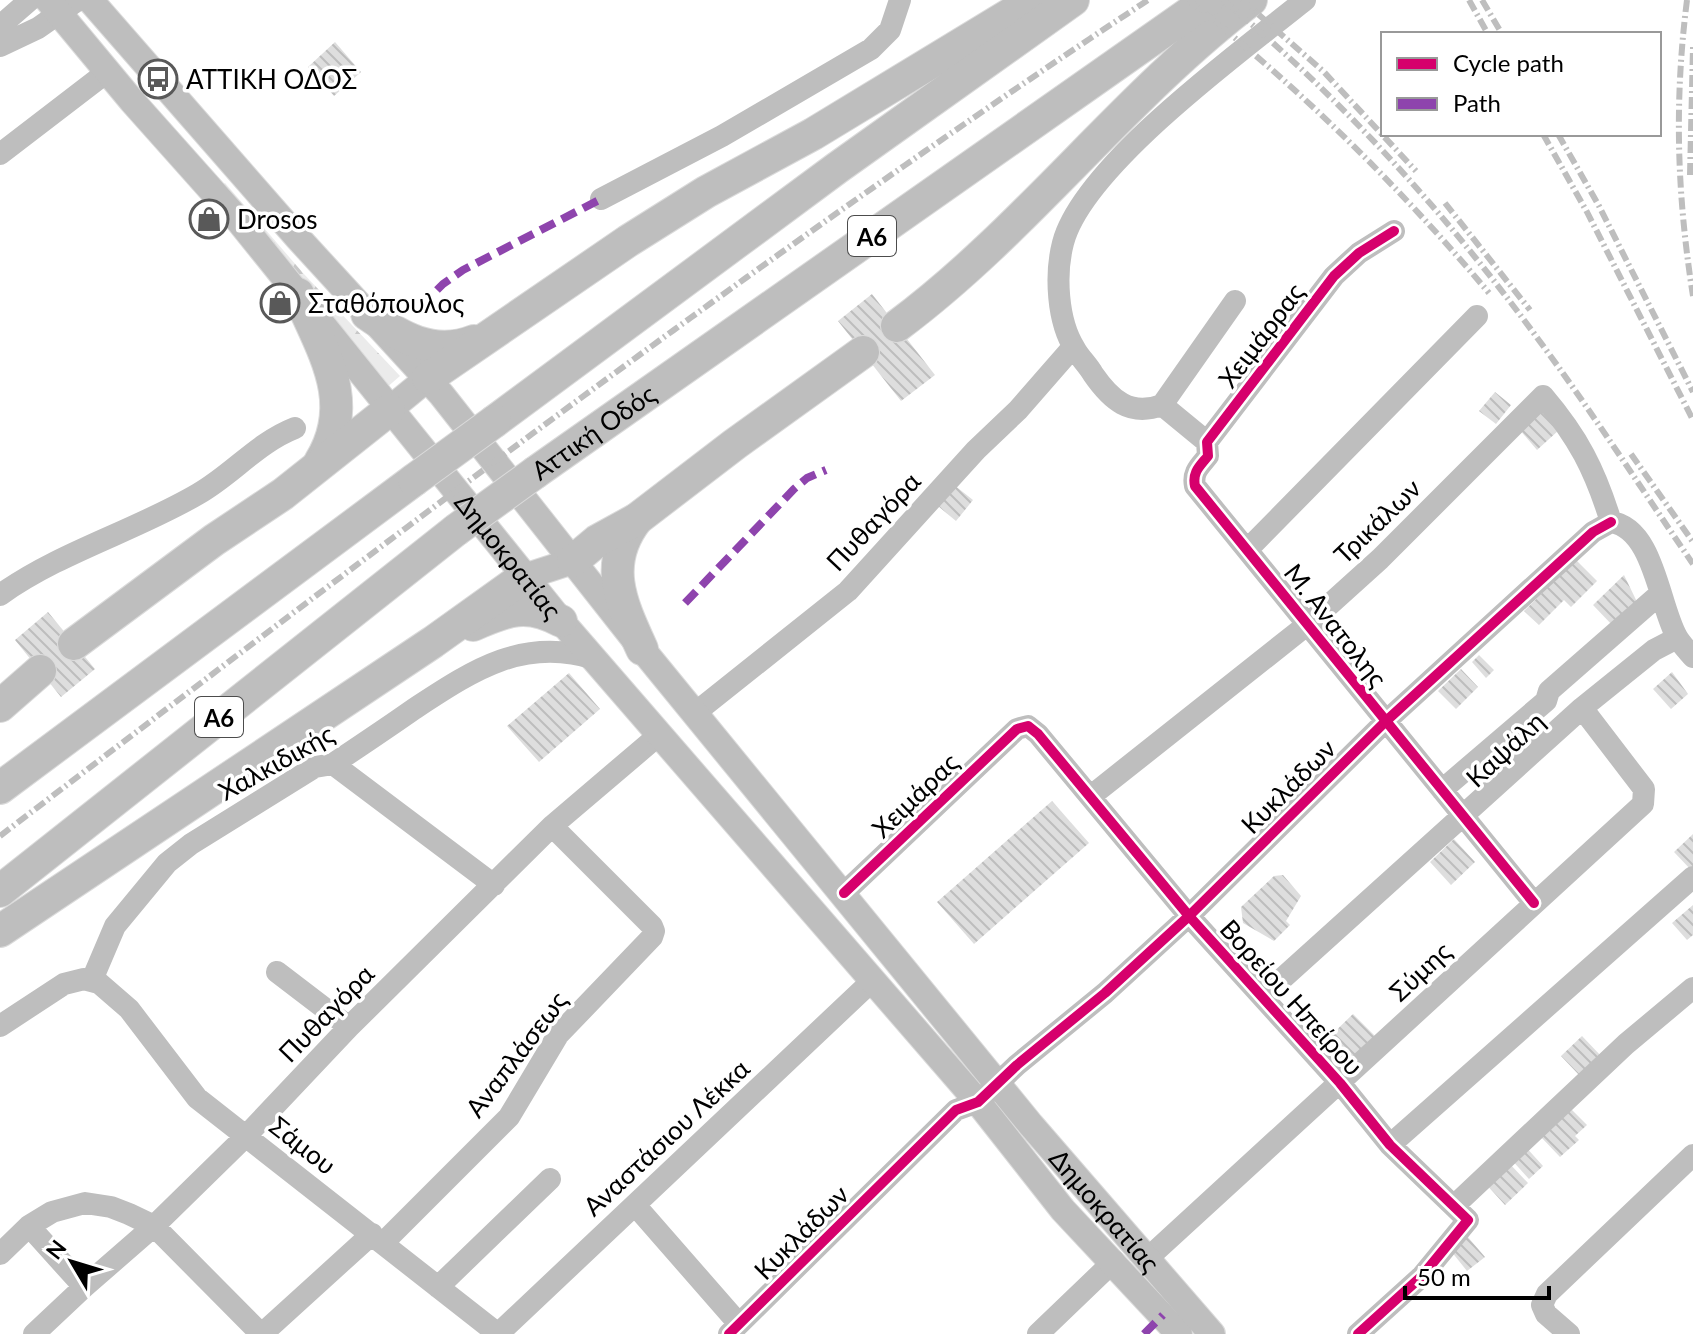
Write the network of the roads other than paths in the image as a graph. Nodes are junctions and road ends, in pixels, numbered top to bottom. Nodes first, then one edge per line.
1 (30, 0) edge
2 (90, 0) edge
3 (900, 0) edge
4 (1043, 0) edge
5 (1073, 0) edge
6 (1208, 0) edge
7 (1251, 0) edge
8 (1305, 0) edge
9 (62, 4) edge
10 (0, 26) edge
11 (0, 46) edge
12 (107, 72) junction
13 (0, 154) edge
14 (601, 199) dead end
15 (1394, 231) dead end
16 (298, 294) junction
17 (1235, 301) dead end
18 (367, 314) junction
19 (1477, 316) dead end
20 (897, 326) dead end
21 (495, 332) junction
22 (1073, 347) junction
23 (863, 352) dead end
24 (428, 378) junction
25 (1162, 405) junction
26 (389, 410) junction
27 (295, 428) dead end
28 (1207, 442) junction
29 (316, 468) junction
30 (1195, 486) joint
31 (637, 519) junction
32 (1611, 522) junction
33 (1248, 549) junction
34 (573, 561) junction
35 (524, 577) junction
36 (1661, 593) junction
37 (0, 595) edge
38 (561, 621) junction
39 (1308, 624) junction
40 (1677, 638) junction
41 (433, 642) junction
42 (74, 644) dead end
43 (642, 649) junction
44 (1693, 657) edge
45 (595, 659) junction
46 (40, 671) dead end
47 (0, 706) edge
48 (1582, 708) junction
49 (695, 713) junction
50 (1385, 722) junction
51 (1017, 729) joint
52 (660, 734) junction
53 (333, 764) junction
54 (0, 788) edge
55 (1442, 790) junction
56 (1091, 796) junction
57 (1464, 816) junction
58 (552, 826) junction
59 (1693, 877) edge
60 (494, 885) junction
61 (0, 891) edge
62 (844, 893) junction
63 (1534, 903) junction
64 (1189, 916) junction
65 (0, 931) edge
66 (277, 972) dead end
67 (92, 980) junction
68 (872, 981) junction
69 (1693, 988) edge
70 (1263, 996) junction
71 (0, 1026) edge
72 (349, 1027) junction
73 (1340, 1083) junction
74 (999, 1085) junction
75 (978, 1102) junction
76 (246, 1136) junction
77 (1390, 1145) junction
78 (1693, 1155) edge
79 (550, 1179) dead end
80 (635, 1205) junction
81 (1461, 1213) junction
82 (29, 1226) junction
83 (154, 1226) junction
84 (377, 1238) junction
85 (0, 1254) edge
86 (1148, 1258) junction
87 (1114, 1261) junction
88 (84, 1287) junction
89 (438, 1287) junction
90 (734, 1329) edge
91 (34, 1334) edge
92 (261, 1334) edge
93 (498, 1334) edge
94 (1038, 1334) edge
95 (1179, 1334) edge
96 (1212, 1334) edge
97 (1358, 1334) edge
98 (1569, 1334) edge

1 - 10 street
2 - 18 main road, Δημοκρατίας
3 - 14 street
4 - 21 highway
5 - 54 highway, bridge
6 - 61 highway, Αττική Οδός / Α6, bridge
7 - 20 highway
8 - 22 street
9 - 11 street
9 - 12 main road, Δημοκρατίας
12 - 13 street
12 - 16 main road, Δημοκρατίας
15 - 28 street, Χειμάρρας
16 - 26 main road, Δημοκρατίας
16 - 29 highway
17 - 25 street
18 - 21 highway
18 - 24 main road, Δημοκρατίας
19 - 33 street
21 - 24 highway
22 - 25 street
22 - 49 street, Πυθαγόρα
23 - 31 highway
24 - 26 main road
24 - 34 main road, Δημοκρατίας
25 - 28 street
26 - 29 highway
26 - 35 main road, Δημοκρατίας
27 - 37 street
28 - 30 street, Χειμάρρας
29 - 42 highway
30 - 33 street, Μ. Ανατολης
31 - 34 highway
31 - 43 highway
32 - 36 street
32 - 39 street, Τρικάλων
32 - 50 street, Κυκλάδων
33 - 39 street, Μ. Ανατολης
34 - 35 main road
34 - 43 main road, Δημοκρατίας
35 - 38 main road, Δημοκρατίας
35 - 41 highway
36 - 40 street
36 - 55 street
38 - 41 highway
38 - 45 main road, Δημοκρατίας
39 - 50 street, Μ. Ανατολης
39 - 56 street, Τρικάλων
40 - 44 street
40 - 48 street, Καψάλη
41 - 65 highway
43 - 49 main road, Δημοκρατίας
45 - 52 main road, Δημοκρατίας
45 - 53 street, Χαλκιδικής
46 - 47 highway
48 - 57 street, Καψάλη
48 - 63 street, Σύμης
49 - 62 main road, Δημοκρατίας
50 - 55 street, Μ. Ανατολης
50 - 64 street, Κυκλάδων
51 - 56 street, Βορείου Ηπείρου
51 - 62 street, Χειμάρας
52 - 58 street, Πυθαγόρα
52 - 68 main road, Δημοκρατίας
53 - 60 street
53 - 67 street, Χαλκιδικής
55 - 57 street, Μ. Ανατολης
56 - 64 street, Βορείου Ηπείρου
57 - 63 street, Μ. Ανατολης
57 - 70 street, Καψάλη
58 - 60 street, Πυθαγόρα
58 - 84 street, Αναπλάσεως
59 - 77 street
60 - 72 street, Πυθαγόρα
62 - 74 main road, Δημοκρατίας
63 - 73 street, Σύμης
64 - 70 street, Βορείου Ηπείρου
64 - 74 street, Κυκλάδων
66 - 72 street
67 - 71 street
67 - 76 street, Σάμου
68 - 75 main road, Δημοκρατίας
68 - 80 street, Αναστάσιου Λέκκα
69 - 81 street
70 - 73 street, Βορείου Ηπείρου
72 - 76 street, Πυθαγόρα
73 - 77 street, Βορείου Ηπείρου
73 - 86 street, Σύμης
74 - 75 street
74 - 86 main road, Δημοκρατίας
75 - 87 main road, Δημοκρατίας
75 - 90 street, Κυκλάδων
76 - 83 street, Πυθαγόρα
76 - 84 street, Σάμου
77 - 81 street, Βορείου Ηπείρου
78 - 98 street
79 - 89 street
80 - 90 street
80 - 93 street, Αναστάσιου Λέκκα
81 - 97 street
82 - 83 street
82 - 85 street
82 - 88 street
83 - 88 street, Πυθαγόρα
83 - 92 street
84 - 89 street, Σάμου
84 - 92 street, Αναπλάσεως
86 - 96 main road, Δημοκρατίας
87 - 94 street
87 - 95 main road, Δημοκρατίας
88 - 91 street, Πυθαγόρα
89 - 93 street, Σάμου

